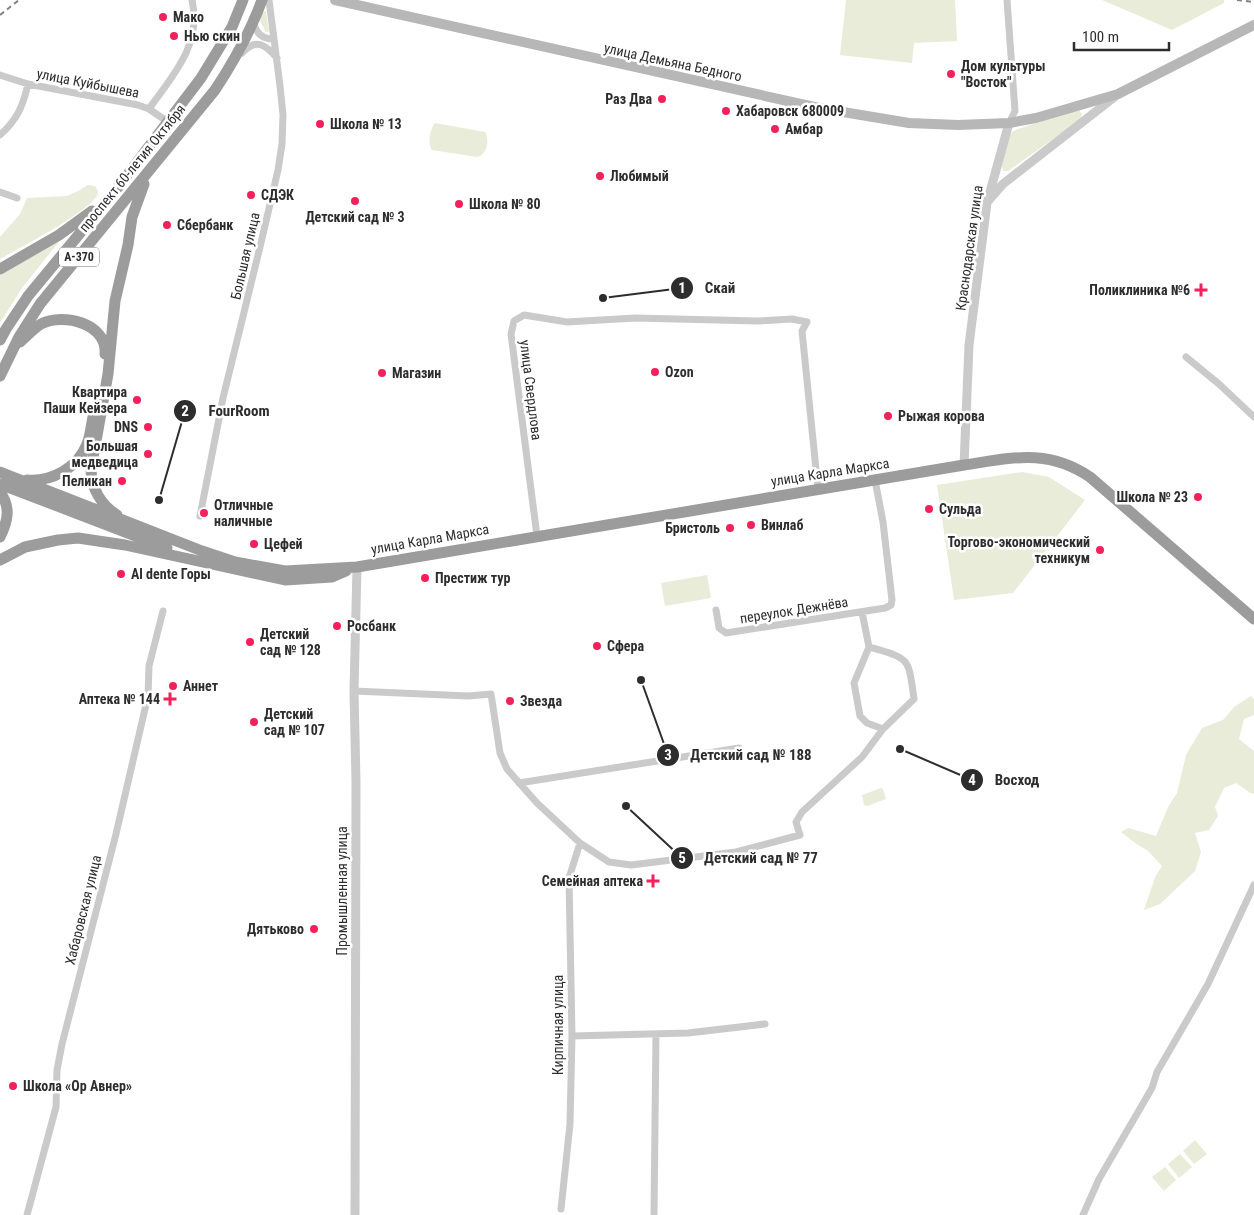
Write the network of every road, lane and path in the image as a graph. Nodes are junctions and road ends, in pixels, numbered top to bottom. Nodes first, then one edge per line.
1 (192, 0) edge
2 (243, 0) edge
3 (262, 0) edge
4 (269, 0) edge
5 (335, 0) edge
6 (1007, 0) edge
7 (253, 22) junction
8 (1254, 25) edge
9 (274, 39) junction
10 (278, 58) junction
11 (233, 63) junction
12 (0, 75) edge
13 (28, 84) junction
14 (1118, 94) junction
15 (149, 109) junction
16 (168, 122) junction
17 (1009, 123) junction
18 (0, 135) edge
19 (152, 168) junction
20 (119, 186) junction
21 (0, 192) edge
22 (17, 198) dead end
23 (987, 203) junction
24 (0, 269) edge
25 (0, 340) edge
26 (12, 350) junction
27 (1186, 357) dead end
28 (0, 376) edge
29 (1254, 418) edge
30 (964, 465) junction
31 (0, 472) edge
32 (13, 477) junction
33 (875, 480) junction
34 (0, 484) edge
35 (818, 489) junction
36 (0, 492) edge
37 (200, 516) dead end
38 (130, 523) junction
39 (537, 536) junction
40 (0, 537) edge
41 (0, 560) edge
42 (199, 560) junction
43 (357, 567) junction
44 (716, 610) dead end
45 (163, 611) dead end
46 (862, 612) junction
47 (1254, 619) edge
48 (869, 647) junction
49 (354, 691) junction
50 (883, 730) junction
51 (739, 748) dead end
52 (519, 783) junction
53 (580, 843) junction
54 (1254, 884) edge
55 (765, 1024) dead end
56 (656, 1034) junction
57 (572, 1036) junction
58 (561, 1209) dead end
59 (27, 1215) edge
60 (356, 1215) edge
61 (654, 1215) edge
62 (1083, 1215) edge

1 - 15 street
2 - 16 highway, проспект 60-летия Октября / А-370
3 - 7 highway, проспект 60-летия Октября / А-370
4 - 9 street, Большая улица
5 - 17 main road, улица Демьяна Бедного
6 - 17 street
7 - 9 street
7 - 11 highway, проспект 60-летия Октября / А-370
8 - 14 main road
9 - 10 street, Большая улица
10 - 11 street
10 - 37 street, Большая улица
11 - 19 highway, проспект 60-летия Октября / А-370
12 - 13 street, улица Куйбышева
13 - 15 street, улица Куйбышева
13 - 18 street
14 - 17 main road
14 - 23 street
15 - 16 street, улица Куйбышева
16 - 20 highway, проспект 60-летия Октября / А-370
17 - 23 street, Краснодарская улица
19 - 26 highway, проспект 60-летия Октября / А-370
19 - 38 highway
20 - 24 highway
20 - 25 highway, проспект 60-летия Октября / А-370
21 - 22 street
23 - 30 street, Краснодарская улица
26 - 28 highway, проспект 60-летия Октября / А-370
26 - 32 highway
27 - 29 street
30 - 33 highway, улица Карла Маркса
30 - 47 highway, улица Карла Маркса
31 - 32 highway, улица Карла Маркса
32 - 38 highway, улица Карла Маркса
33 - 35 highway, улица Карла Маркса
33 - 46 street, переулок Дежнёва
34 - 42 highway
35 - 39 highway, улица Карла Маркса
35 - 39 street, улица Свердлова
36 - 40 highway
38 - 43 highway, улица Карла Маркса
39 - 43 highway, улица Карла Маркса
41 - 42 highway
42 - 43 highway, улица Карла Маркса
43 - 49 street, Промышленная улица
44 - 46 street, переулок Дежнёва
45 - 59 street, Хабаровская улица
46 - 48 street
48 - 50 street
48 - 50 street
49 - 52 street
49 - 60 street, Промышленная улица
50 - 53 street
51 - 52 street
52 - 53 street
53 - 57 street, Кирпичная улица
54 - 62 street
55 - 56 street
56 - 57 street
56 - 61 street
57 - 58 street, Кирпичная улица

